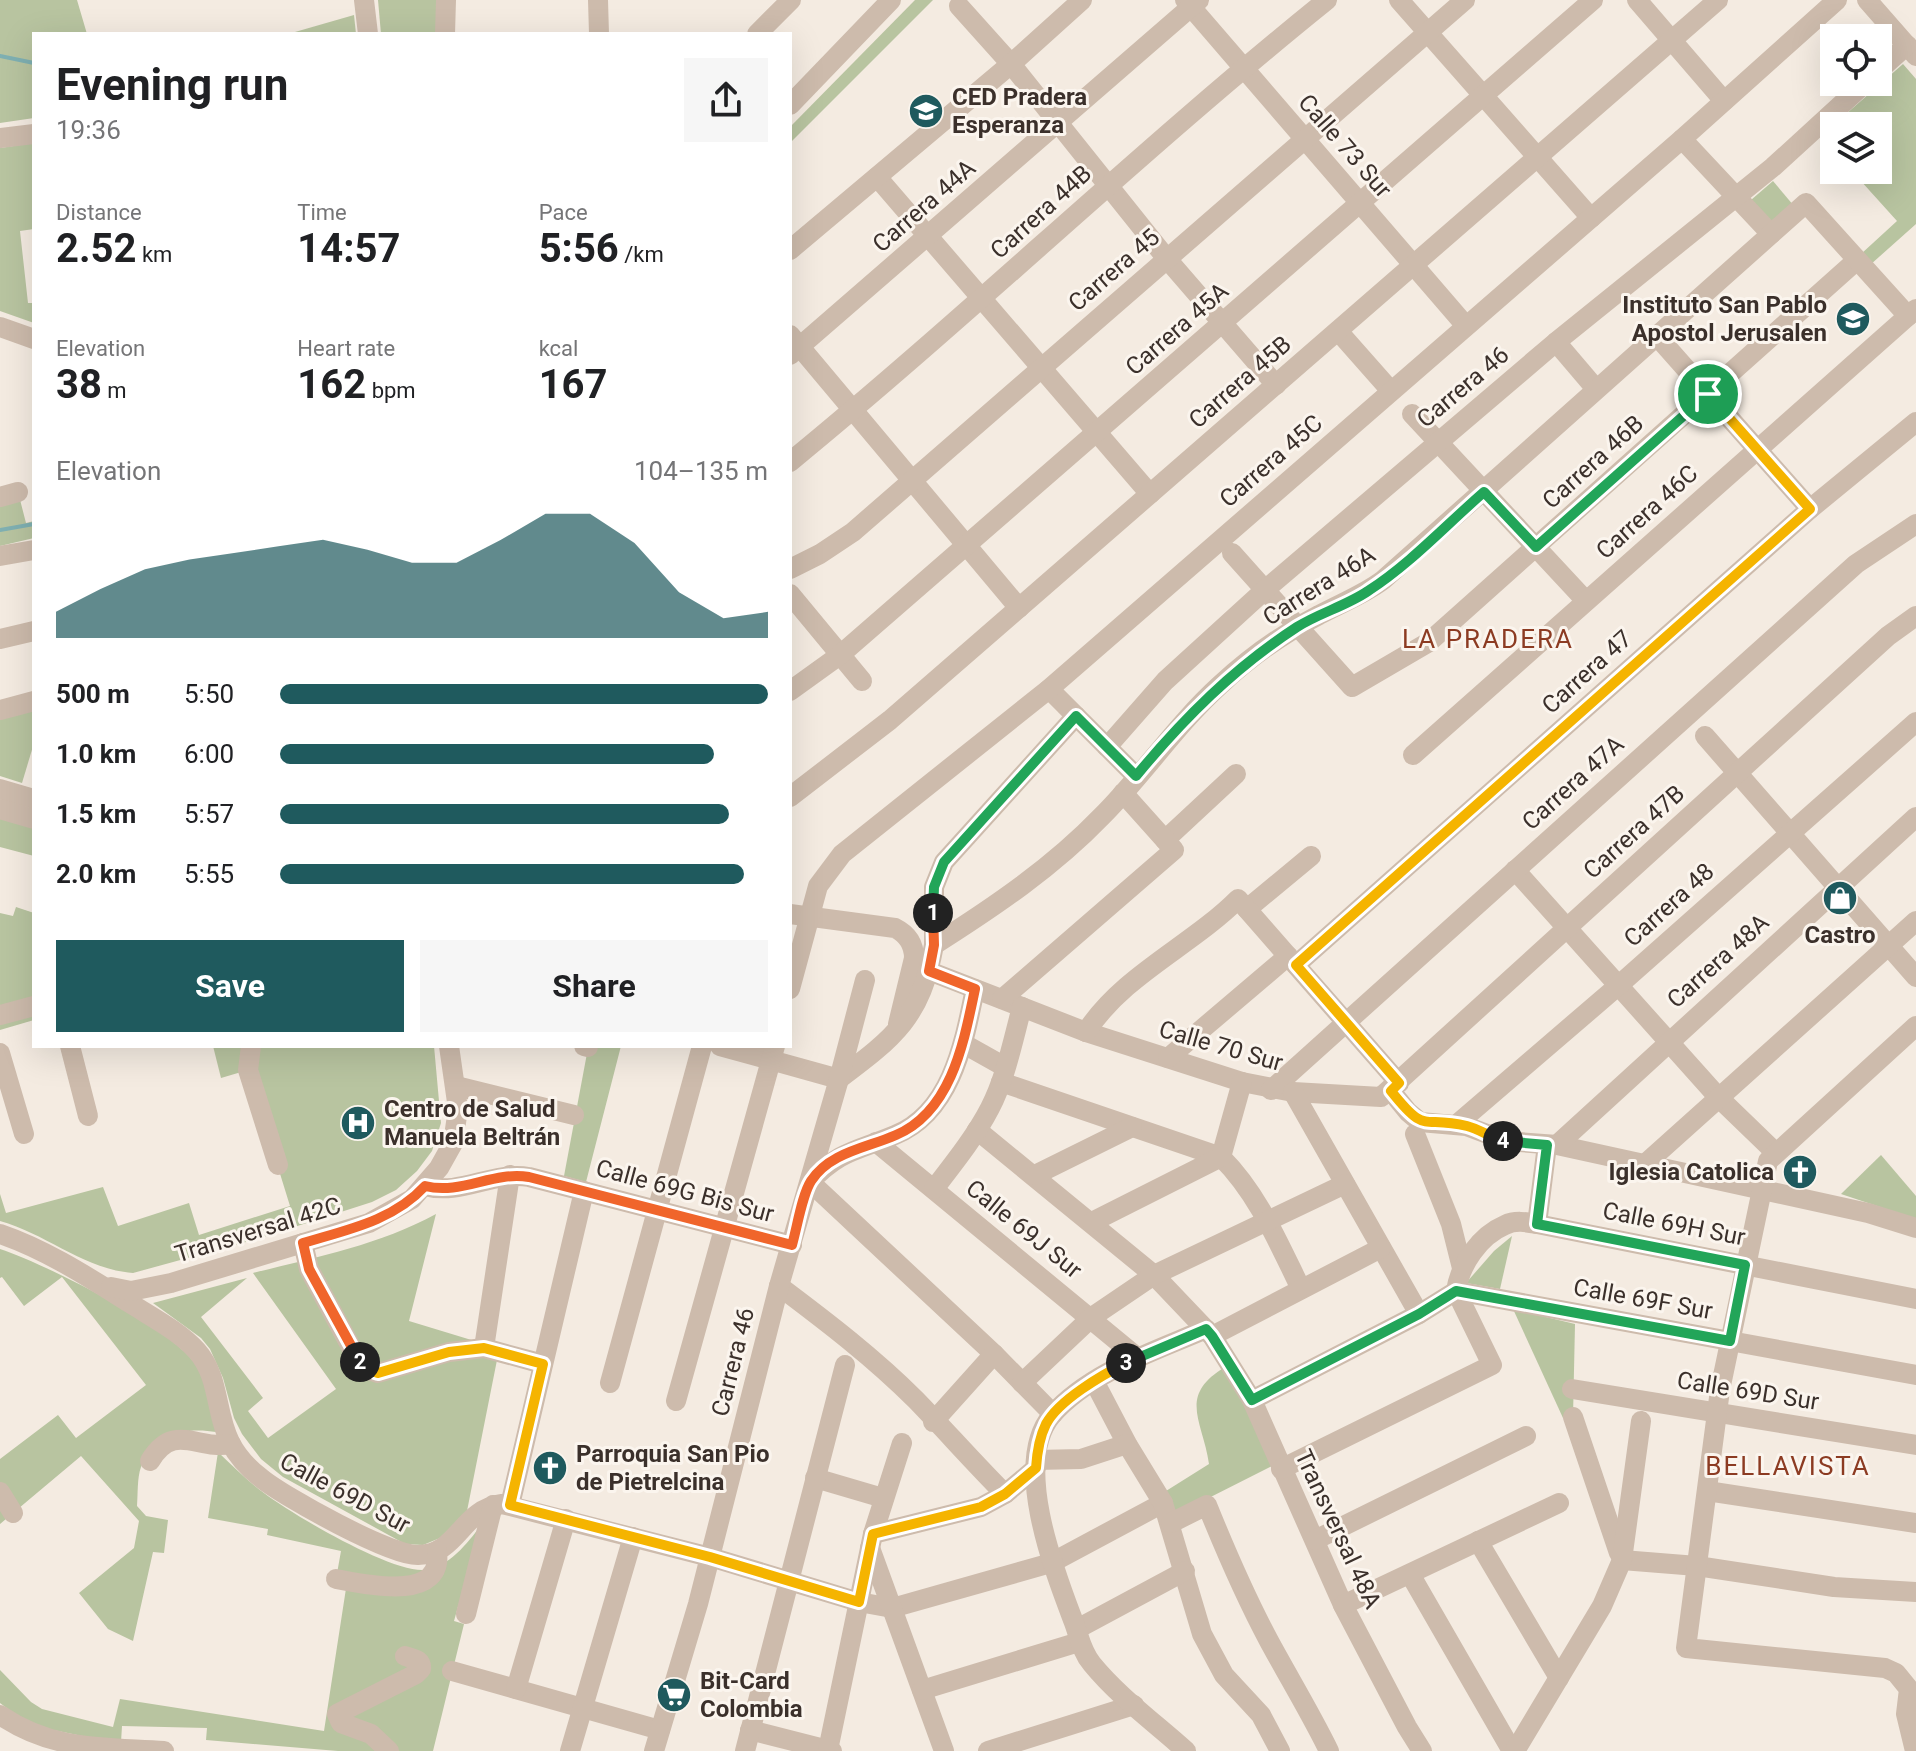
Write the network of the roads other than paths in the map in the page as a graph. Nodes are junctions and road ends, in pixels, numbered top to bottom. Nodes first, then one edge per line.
1 (364, 0) edge
2 (446, 0) edge
3 (598, 0) edge
4 (791, 0) edge
5 (891, 0) edge
6 (1082, 0) edge
7 (1327, 0) edge
8 (1399, 0) edge
9 (1465, 0) edge
10 (1593, 0) edge
11 (1637, 0) edge
12 (1718, 0) edge
13 (1837, 0) edge
14 (1867, 0) edge
15 (1191, 2) edge
16 (959, 6) dead end
17 (368, 32) edge
18 (445, 32) edge
19 (599, 32) edge
20 (759, 32) edge
21 (1428, 32) junction
22 (1672, 41) junction
23 (1910, 41) edge
24 (1892, 58) edge
25 (1011, 64) junction
26 (1243, 68) junction
27 (1483, 96) junction
28 (1850, 96) edge
29 (1724, 101) junction
30 (792, 102) edge
31 (1059, 124) junction
32 (32, 134) edge
33 (0, 138) edge
34 (1305, 139) junction
35 (1682, 139) junction
36 (1537, 157) junction
37 (877, 177) junction
38 (1109, 186) junction
39 (1736, 198) junction
40 (1360, 204) junction
41 (1591, 218) junction
42 (1771, 234) junction
43 (928, 236) junction
44 (792, 248) edge
45 (1167, 259) junction
46 (1857, 260) junction
47 (1413, 265) junction
48 (982, 299) junction
49 (1912, 312) edge
50 (1224, 322) junction
51 (1466, 326) junction
52 (3, 328) edge
53 (1338, 331) junction
54 (1656, 335) junction
55 (32, 338) edge
56 (1556, 342) junction
57 (793, 345) edge
58 (1042, 368) junction
59 (1276, 385) junction
60 (1596, 389) junction
61 (1391, 391) junction
62 (1708, 394) junction
63 (853, 410) junction
64 (1412, 414) dead end
65 (1916, 422) edge
66 (1098, 433) junction
67 (1438, 443) junction
68 (1757, 449) junction
69 (792, 460) edge
70 (912, 480) junction
71 (1484, 492) junction
72 (1150, 494) junction
73 (1810, 509) junction
74 (1916, 524) edge
75 (966, 544) junction
76 (1536, 547) junction
77 (32, 550) edge
78 (1232, 553) dead end
79 (0, 556) edge
80 (792, 568) edge
81 (1266, 589) junction
82 (792, 596) edge
83 (1586, 601) junction
84 (1019, 608) junction
85 (1916, 616) edge
86 (1298, 627) junction
87 (32, 631) edge
88 (0, 639) edge
89 (840, 655) junction
90 (862, 681) dead end
91 (1049, 689) junction
92 (792, 690) edge
93 (32, 702) edge
94 (0, 710) edge
95 (1076, 716) junction
96 (1912, 733) edge
97 (1705, 736) dead end
98 (1107, 747) junction
99 (1413, 755) dead end
100 (1236, 774) dead end
101 (1737, 774) junction
102 (1136, 776) junction
103 (0, 789) edge
104 (1123, 793) junction
105 (792, 795) edge
106 (32, 798) edge
107 (0, 809) edge
108 (1916, 817) edge
109 (32, 818) edge
110 (1789, 833) junction
111 (1170, 845) junction
112 (1311, 856) dead end
113 (1515, 870) junction
114 (1838, 887) junction
115 (1242, 904) junction
116 (800, 915) edge
117 (1916, 921) edge
118 (1568, 928) junction
119 (934, 945) junction
120 (1888, 945) junction
121 (1292, 961) junction
122 (929, 971) junction
123 (792, 974) edge
124 (1916, 977) edge
125 (865, 980) dead end
126 (1619, 985) junction
127 (975, 989) junction
128 (1002, 999) junction
129 (32, 1007) edge
130 (1022, 1007) junction
131 (0, 1015) edge
132 (1346, 1022) junction
133 (1916, 1026) edge
134 (1086, 1032) junction
135 (896, 1033) junction
136 (1670, 1041) junction
137 (964, 1044) junction
138 (71, 1048) edge
139 (251, 1048) edge
140 (449, 1048) edge
141 (701, 1048) edge
142 (735, 1048) edge
143 (0, 1053) edge
144 (773, 1053) edge
145 (1168, 1058) junction
146 (1003, 1074) junction
147 (839, 1079) junction
148 (1242, 1082) junction
149 (456, 1086) junction
150 (1395, 1087) junction
151 (1271, 1090) junction
152 (1293, 1092) junction
153 (1719, 1098) junction
154 (574, 1115) dead end
155 (88, 1116) dead end
156 (1456, 1125) junction
157 (1132, 1127) junction
158 (977, 1130) junction
159 (24, 1134) dead end
160 (1415, 1134) dead end
161 (876, 1142) junction
162 (1552, 1145) junction
163 (1221, 1157) junction
164 (1772, 1157) junction
165 (278, 1165) dead end
166 (1644, 1165) junction
167 (510, 1175) junction
168 (1035, 1175) junction
169 (810, 1182) junction
170 (1345, 1184) junction
171 (425, 1186) junction
172 (934, 1189) junction
173 (1760, 1189) junction
174 (584, 1191) junction
175 (657, 1210) junction
176 (1267, 1221) junction
177 (1092, 1222) junction
178 (1537, 1224) junction
179 (724, 1228) junction
180 (1916, 1228) edge
181 (0, 1234) edge
182 (303, 1243) junction
183 (792, 1245) junction
184 (1381, 1248) junction
185 (1745, 1265) junction
186 (1462, 1268) junction
187 (1154, 1275) junction
188 (96, 1282) junction
189 (779, 1286) junction
190 (1301, 1289) junction
191 (1456, 1291) junction
192 (1916, 1299) edge
193 (1419, 1314) junction
194 (1092, 1317) junction
195 (1209, 1332) junction
196 (1730, 1341) junction
197 (484, 1348) junction
198 (994, 1354) junction
199 (1138, 1358) junction
200 (543, 1364) junction
201 (845, 1365) dead end
202 (1916, 1375) edge
203 (1094, 1381) junction
204 (610, 1383) dead end
205 (1022, 1383) junction
206 (1572, 1389) dead end
207 (1252, 1400) junction
208 (676, 1401) dead end
209 (1717, 1412) junction
210 (1053, 1414) junction
211 (1573, 1417) dead end
212 (1641, 1421) dead end
213 (933, 1422) junction
214 (1526, 1436) dead end
215 (902, 1443) dead end
216 (231, 1444) junction
217 (1127, 1444) junction
218 (1916, 1445) edge
219 (150, 1461) dead end
220 (1036, 1464) junction
221 (1281, 1469) junction
222 (815, 1478) junction
223 (1707, 1491) junction
224 (0, 1492) edge
225 (1005, 1494) junction
226 (883, 1498) junction
227 (1163, 1503) junction
228 (1559, 1503) dead end
229 (502, 1505) junction
230 (13, 1513) dead end
231 (566, 1519) junction
232 (1171, 1523) junction
233 (1916, 1523) edge
234 (633, 1537) junction
235 (1315, 1540) junction
236 (872, 1541) junction
237 (1478, 1541) junction
238 (437, 1551) junction
239 (710, 1557) junction
240 (1622, 1560) junction
241 (1051, 1563) junction
242 (1697, 1566) junction
243 (1185, 1571) junction
244 (1410, 1574) junction
245 (336, 1579) dead end
246 (788, 1581) junction
247 (1916, 1592) edge
248 (859, 1602) junction
249 (1343, 1605) junction
250 (892, 1608) junction
251 (466, 1614) dead end
252 (1078, 1636) junction
253 (405, 1656) dead end
254 (452, 1671) dead end
255 (1559, 1678) junction
256 (516, 1689) junction
257 (922, 1690) junction
258 (1134, 1705) junction
259 (583, 1708) junction
260 (0, 1715) edge
261 (660, 1730) junction
262 (750, 1730) junction
263 (830, 1750) edge
264 (164, 1751) edge
265 (389, 1751) edge
266 (570, 1751) edge
267 (654, 1751) edge
268 (745, 1751) edge
269 (944, 1751) edge
270 (988, 1751) edge
271 (1186, 1751) edge
272 (1280, 1751) edge
273 (1329, 1751) edge
274 (1422, 1751) edge
275 (1514, 1751) edge
276 (1915, 1751) edge

1 - 17 street
2 - 18 street
3 - 19 street
4 - 20 street
5 - 30 street
6 - 25 street
7 - 26 street, Carrera 44B
8 - 21 street
9 - 21 street, Carrera 45
10 - 27 street, Carrera 45A
11 - 22 street
12 - 22 street, Carrera 45B
13 - 29 street, Carrera 45C
14 - 23 street
15 - 26 street, Calle 73 Sur
15 - 31 street, Carrera 44A
16 - 25 street
21 - 27 street
21 - 34 street, Carrera 45
22 - 29 street
22 - 36 street, Carrera 45B
23 - 24 street
25 - 31 street
25 - 37 street
26 - 34 street, Calle 73 Sur
26 - 38 street, Carrera 44B
27 - 36 street
27 - 40 street, Carrera 45A
28 - 39 street, Carrera 46
29 - 35 street, Carrera 45C
31 - 38 street
31 - 43 street, Carrera 44A
32 - 33 street
34 - 40 street, Calle 73 Sur
34 - 45 street, Carrera 45
35 - 39 street
35 - 41 street, Carrera 45C
36 - 41 street
36 - 47 street, Carrera 45B
37 - 43 street
37 - 44 street
38 - 45 street
38 - 48 street, Carrera 44B
39 - 42 street
39 - 56 street, Carrera 46
40 - 47 street, Calle 73 Sur
40 - 50 street, Carrera 45A
41 - 51 street, Carrera 45C
42 - 46 street, Carrera 46A
42 - 54 street, Carrera 46A
43 - 48 street
43 - 57 street, Carrera 44A
45 - 50 street
45 - 58 street, Carrera 45
46 - 49 street
46 - 62 street, Carrera 46B
47 - 51 street, Calle 73 Sur
47 - 53 street, Carrera 45B
48 - 58 street
48 - 63 street, Carrera 44B
49 - 68 street, Carrera 46C
50 - 59 street
50 - 66 street, Carrera 45A
51 - 61 street, Carrera 45C
52 - 55 street
53 - 59 street, Carrera 45B
53 - 61 street
54 - 60 street, Carrera 46A
54 - 62 street
56 - 60 street
56 - 67 street, Carrera 46
57 - 63 street
58 - 66 street
58 - 70 street, Carrera 45
59 - 72 street, Carrera 45B
60 - 71 street, Carrera 46A
61 - 91 street, Carrera 45C
62 - 68 street
62 - 76 street, Carrera 46B
63 - 69 street, Carrera 44B
63 - 70 street
64 - 67 street
65 - 73 street, Carrera 47
66 - 72 street
66 - 75 street, Carrera 45A
67 - 71 street
67 - 81 street, Carrera 46
68 - 73 street
68 - 83 street, Carrera 46C
70 - 75 street
70 - 80 street, Carrera 45
71 - 76 street
71 - 86 street, Carrera 46A
72 - 84 street, Carrera 45B
73 - 121 street, Carrera 47
74 - 113 street, Carrera 47A
75 - 84 street
75 - 89 street, Carrera 45A
76 - 83 street
76 - 86 street, Carrera 46B
77 - 79 street
78 - 81 street
81 - 86 street
81 - 98 street, Carrera 46
82 - 89 street
83 - 99 street, Carrera 46C
84 - 105 street, Carrera 45B
85 - 101 street, Carrera 47B
86 - 102 street, Carrera 46A
87 - 88 street
89 - 90 street
89 - 92 street, Carrera 45A
91 - 95 street
91 - 116 street, Carrera 45C
93 - 94 street
95 - 98 street
95 - 119 street
96 - 110 street, Carrera 48
97 - 101 street
98 - 102 street
100 - 111 street
101 - 110 street
101 - 118 street, Carrera 47B
102 - 104 street, Carrera 46A
103 - 106 street
104 - 111 street
104 - 119 street, Carrera 46A
107 - 109 street
108 - 114 street, Carrera 48A
110 - 114 street
110 - 126 street, Carrera 48
111 - 128 street
112 - 115 street
113 - 118 street
113 - 132 street, Carrera 47A
114 - 120 street
114 - 136 street, Carrera 48A
115 - 121 street
115 - 134 street
116 - 123 street, Carrera 45C
116 - 135 street
117 - 120 street
118 - 126 street
118 - 150 street, Carrera 47B
119 - 122 street
120 - 124 street
120 - 153 street
121 - 132 street
121 - 145 street, Carrera 47
122 - 127 street, Calle 70 Sur
122 - 135 street
125 - 147 street, Carrera 46
126 - 136 street
126 - 156 street, Carrera 48
127 - 128 street, Calle 70 Sur
127 - 137 street
128 - 130 street, Calle 70 Sur
129 - 131 street
130 - 134 street, Calle 70 Sur
130 - 146 street
132 - 150 street
132 - 151 street, Carrera 47A
133 - 164 street
134 - 145 street, Calle 70 Sur
135 - 147 street
136 - 153 street
136 - 162 street, Carrera 48A
137 - 146 street
137 - 161 street
138 - 155 street
139 - 165 street
140 - 149 street, Transversal 42C
141 - 175 street
142 - 144 street
143 - 159 street
144 - 147 street
144 - 179 street
145 - 148 street, Calle 70 Sur
146 - 157 street
146 - 158 street
147 - 169 street, Carrera 46
148 - 151 street, Calle 70 Sur
148 - 163 street
149 - 154 street
149 - 171 street, Transversal 42C
150 - 152 street, Calle 70 Sur
150 - 156 street
151 - 152 street, Calle 70 Sur
152 - 170 street
153 - 164 street
153 - 166 street
156 - 162 street
157 - 163 street
157 - 168 street
158 - 168 street, Transversal 48A
158 - 172 street
160 - 186 street
161 - 169 street
161 - 172 street, Calle 69J Sur
162 - 166 street
162 - 178 street
163 - 176 street
163 - 177 street
164 - 173 street
166 - 173 street
167 - 171 street, Calle 69G Bis Sur
167 - 174 street, Calle 69G Bis Sur
167 - 197 street
168 - 177 street, Transversal 48A
169 - 183 street, Carrera 46
169 - 198 street
170 - 176 street
170 - 184 street
171 - 182 street, Transversal 42C
172 - 194 street, Calle 69J Sur
173 - 180 street
173 - 185 street
174 - 175 street, Calle 69G Bis Sur
174 - 200 street
175 - 179 street, Calle 69G Bis Sur
175 - 204 street
176 - 187 street
176 - 190 street
177 - 187 street, Transversal 48A
178 - 185 street, Calle 69H Sur
178 - 186 street, Calle 69H Sur
179 - 183 street, Calle 69G Bis Sur
179 - 208 street
181 - 188 street, Calle 69D Sur
182 - 188 street, Transversal 42C
182 - 197 street
183 - 189 street, Carrera 46
184 - 190 street
184 - 193 street
185 - 192 street, Calle 69H Sur
185 - 196 street
186 - 191 street, Calle 69H Sur
187 - 194 street
187 - 195 street, Transversal 48A
188 - 216 street, Calle 69D Sur
189 - 213 street
189 - 239 street, Carrera 46
190 - 195 street
191 - 193 street
191 - 196 street, Calle 69F Sur
191 - 221 street
193 - 207 street
194 - 199 street, Calle 69J Sur
194 - 205 street
195 - 199 street
195 - 207 street, Transversal 48A
196 - 202 street, Calle 69F Sur
196 - 209 street
197 - 200 street
198 - 205 street
198 - 213 street
199 - 203 street
200 - 229 street
201 - 222 street
203 - 210 street
203 - 217 street
205 - 210 street
206 - 209 street, Calle 69D Sur
207 - 221 street, Transversal 48A
209 - 218 street, Calle 69D Sur
209 - 223 street
210 - 220 street
211 - 240 street
212 - 240 street
213 - 225 street
214 - 235 street
215 - 226 street
216 - 219 street
216 - 238 street, Calle 69D Sur
217 - 220 street
217 - 227 street
220 - 225 street
220 - 241 street
221 - 235 street, Transversal 48A
222 - 226 street
222 - 246 street
223 - 233 street
223 - 242 street
224 - 230 street
225 - 236 street
226 - 236 street
227 - 232 street
227 - 241 street
228 - 237 street
229 - 231 street
229 - 238 street
229 - 251 street
231 - 234 street
231 - 256 street
232 - 243 street
232 - 273 street
234 - 239 street
234 - 259 street
235 - 249 street, Transversal 48A
236 - 248 street
236 - 250 street
237 - 244 street
237 - 255 street
238 - 245 street
239 - 246 street
239 - 261 street, Carrera 46
240 - 242 street
240 - 255 street
241 - 250 street
241 - 252 street
242 - 247 street
242 - 276 street
243 - 252 street
243 - 272 street
244 - 249 street
244 - 275 street
246 - 248 street
246 - 262 street
248 - 250 street
248 - 263 street
249 - 274 street, Transversal 48A
250 - 257 street
252 - 257 street
252 - 258 street
253 - 265 street
254 - 256 street
255 - 275 street
256 - 259 street
257 - 269 street
258 - 270 street
258 - 271 street
259 - 261 street
259 - 266 street
260 - 264 street
261 - 267 street, Carrera 46
262 - 263 street
262 - 268 street

